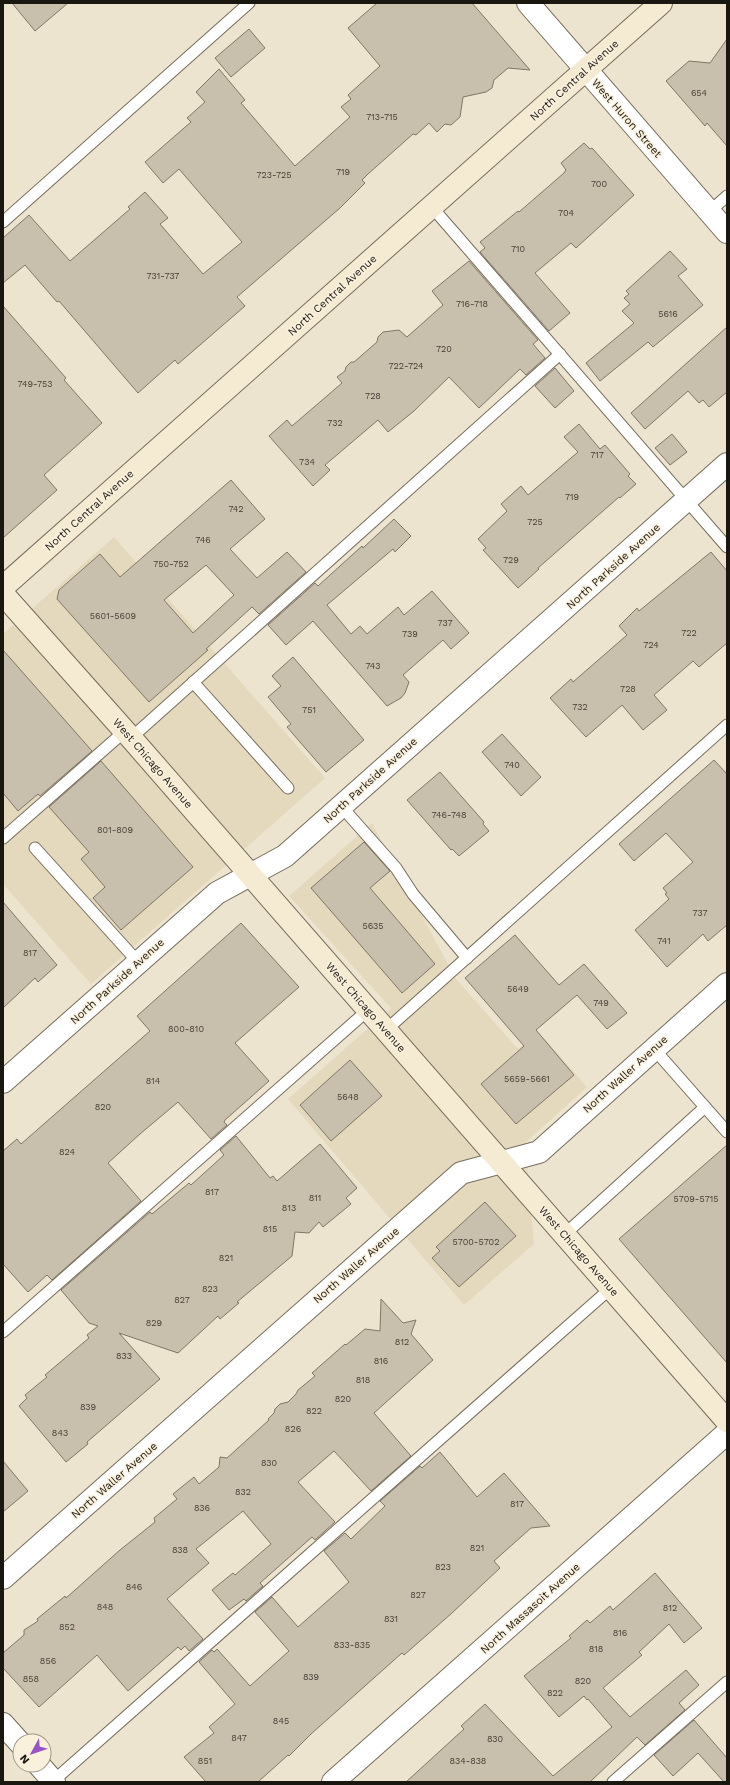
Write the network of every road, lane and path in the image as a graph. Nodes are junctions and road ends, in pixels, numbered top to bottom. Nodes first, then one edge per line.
1 (248, 3) edge
2 (528, 3) edge
3 (661, 3) edge
4 (585, 70) junction
5 (727, 196) edge
6 (431, 206) junction
7 (709, 212) junction
8 (3, 222) edge
9 (727, 232) edge
10 (560, 354) junction
11 (727, 464) edge
12 (686, 500) junction
13 (727, 547) edge
14 (3, 587) edge
15 (3, 594) edge
16 (193, 682) junction
17 (727, 725) edge
18 (128, 734) junction
19 (288, 788) dead end
20 (341, 806) junction
21 (3, 838) edge
22 (35, 848) dead end
23 (251, 875) junction
24 (467, 958) junction
25 (138, 962) junction
26 (727, 984) edge
27 (368, 1010) junction
28 (386, 1030) junction
29 (654, 1049) junction
30 (3, 1082) edge
31 (705, 1107) junction
32 (727, 1132) edge
33 (501, 1162) junction
34 (564, 1234) junction
35 (611, 1288) junction
36 (3, 1332) edge
37 (727, 1421) edge
38 (727, 1433) edge
39 (3, 1578) edge
40 (727, 1682) edge
41 (3, 1724) edge
42 (12, 1734) edge
43 (50, 1777) edge
44 (333, 1782) edge
45 (613, 1782) edge

1 - 8 lane
2 - 4 street, West Huron Street
3 - 4 main road, North Central Avenue
4 - 6 main road, North Central Avenue
4 - 7 street, West Huron Street
5 - 7 lane
6 - 10 lane
6 - 14 main road, North Central Avenue
7 - 9 street, West Huron Street
10 - 12 lane
10 - 16 lane
11 - 12 street, North Parkside Avenue
12 - 13 lane
12 - 20 street, North Parkside Avenue
15 - 18 main road, West Chicago Avenue
16 - 18 lane
16 - 19 lane
17 - 24 lane
18 - 21 lane
18 - 23 main road, West Chicago Avenue
20 - 23 street, North Parkside Avenue
20 - 24 lane
22 - 25 lane
23 - 25 street, North Parkside Avenue
23 - 27 main road, West Chicago Avenue
24 - 28 lane
25 - 30 street, North Parkside Avenue
26 - 29 street, North Waller Avenue
27 - 28 main road, West Chicago Avenue
27 - 36 lane
28 - 33 main road, West Chicago Avenue
29 - 31 lane
29 - 33 street, North Waller Avenue
31 - 32 lane
31 - 34 lane
33 - 34 main road, West Chicago Avenue
33 - 39 street, North Waller Avenue
34 - 35 main road, West Chicago Avenue
35 - 37 main road, West Chicago Avenue
35 - 43 lane
38 - 44 street, North Massasoit Avenue
40 - 45 lane
41 - 42 street

